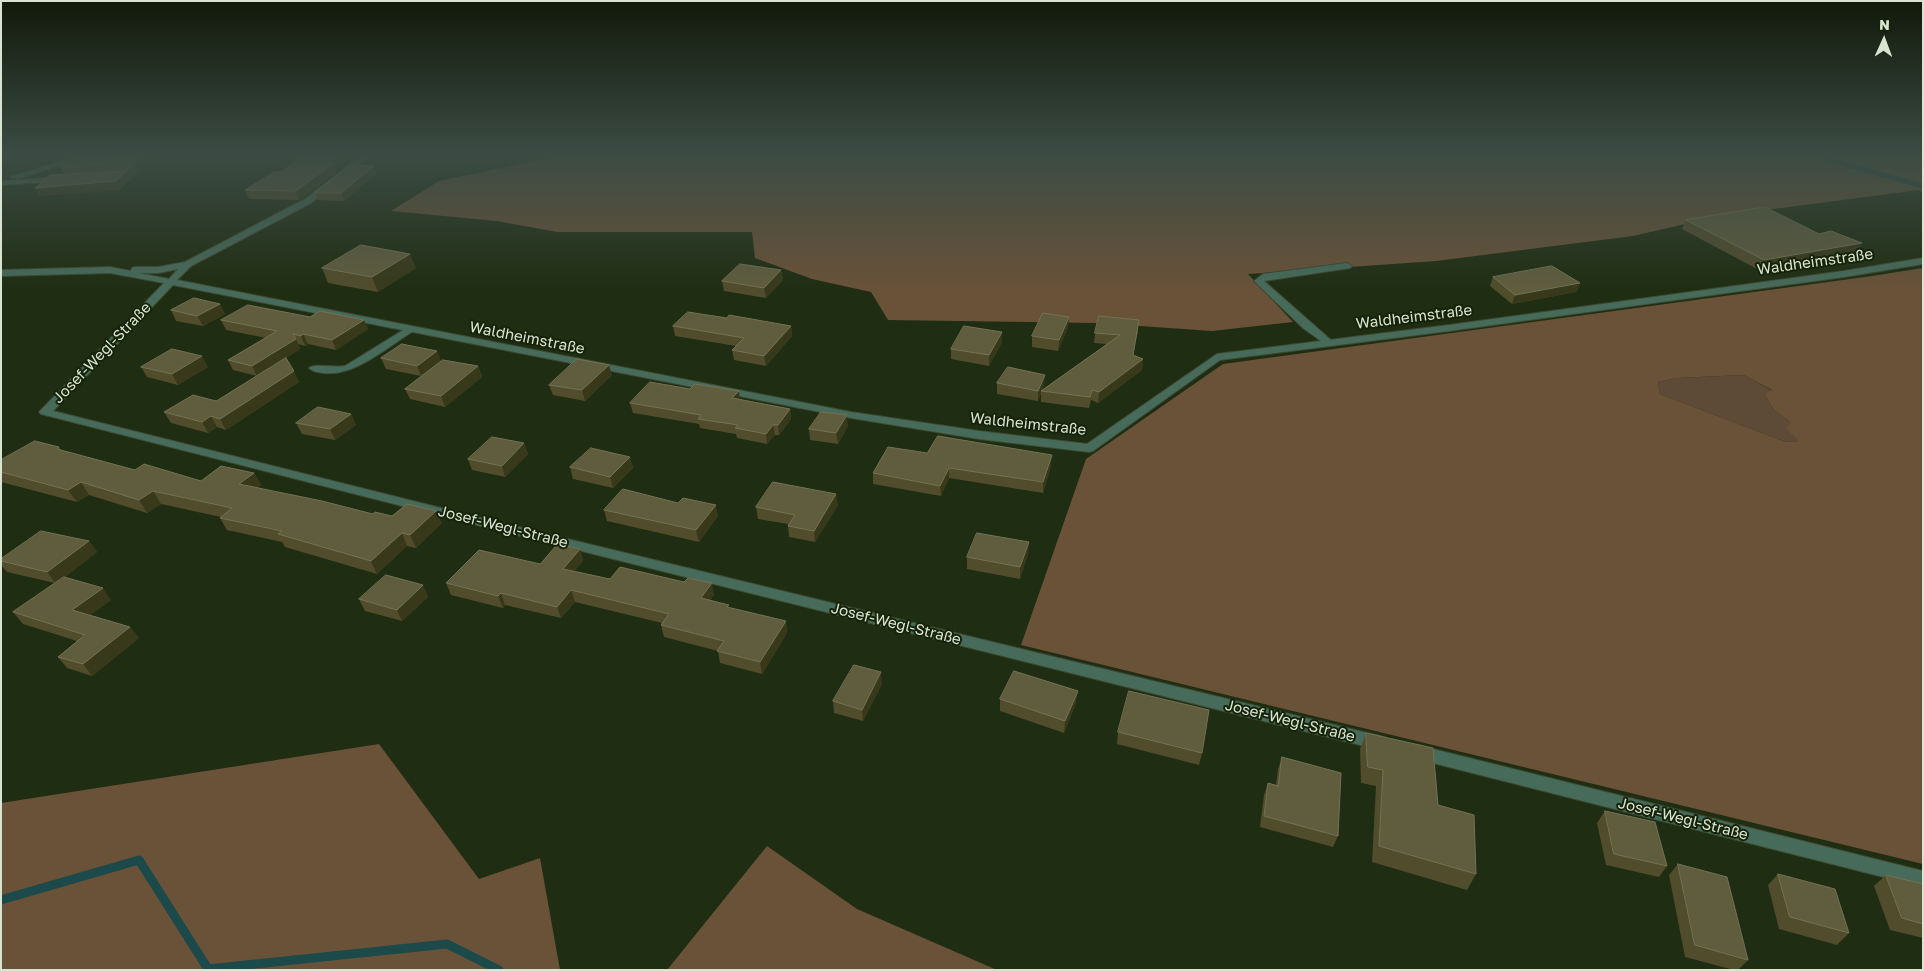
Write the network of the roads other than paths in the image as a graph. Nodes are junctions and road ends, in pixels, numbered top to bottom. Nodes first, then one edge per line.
1 (307, 201) edge
2 (1923, 260) edge
3 (188, 264) junction
4 (1347, 266) dead end
5 (110, 270) junction
6 (1, 273) edge
7 (170, 282) junction
8 (408, 330) junction
9 (1328, 343) junction
10 (314, 368) dead end
11 (1923, 879) edge

1 - 3 street
2 - 9 street, Waldheimstraße
3 - 5 street, Waldheimstraße
3 - 7 street
4 - 9 street
5 - 6 street, Waldheimstraße
5 - 7 street, Waldheimstraße
7 - 8 street, Waldheimstraße
7 - 11 street, Josef-Wegl-Straße
8 - 9 street, Waldheimstraße
8 - 10 street

